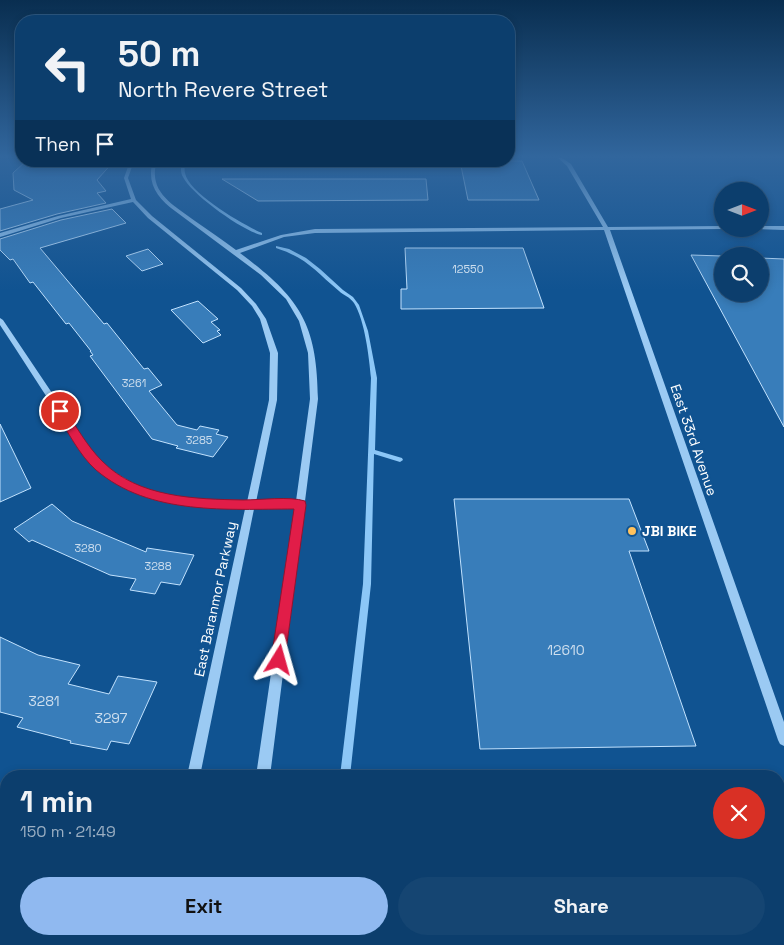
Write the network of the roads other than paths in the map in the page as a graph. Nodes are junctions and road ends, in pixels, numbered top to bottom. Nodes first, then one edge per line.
1 (125, 202) edge
2 (136, 202) edge
3 (168, 202) edge
4 (591, 202) edge
5 (606, 228) junction
6 (714, 228) edge
7 (769, 228) edge
8 (784, 228) edge
9 (0, 235) edge
10 (234, 253) junction
11 (0, 320) edge
12 (251, 505) junction
13 (300, 505) junction
14 (784, 740) edge
15 (194, 770) edge
16 (264, 770) edge

1 - 9 street
2 - 12 street, East Baranmor Parkway
3 - 10 street
4 - 5 street, East 33rd Avenue
5 - 6 street
5 - 10 street
5 - 14 street, East 33rd Avenue
7 - 8 street
10 - 13 street
11 - 12 street
12 - 13 street
12 - 15 street, East Baranmor Parkway
13 - 16 street

